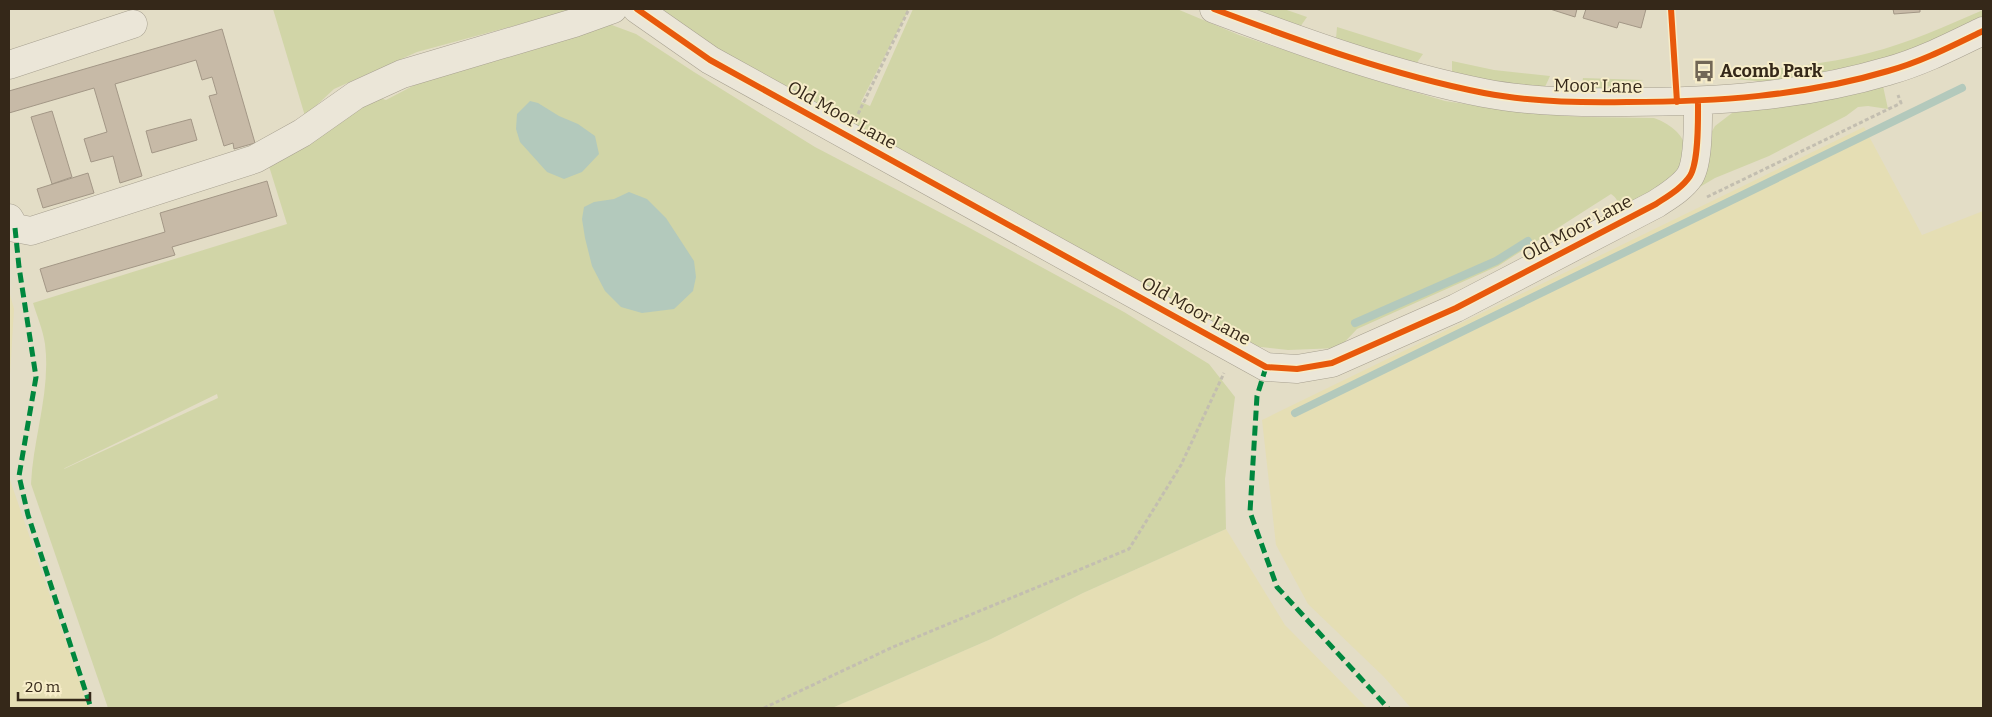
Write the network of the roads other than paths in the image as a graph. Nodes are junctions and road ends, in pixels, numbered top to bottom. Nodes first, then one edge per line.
1 (613, 9) edge
2 (637, 9) edge
3 (1214, 9) edge
4 (133, 24) dead end
5 (1983, 31) edge
6 (9, 65) edge
7 (1698, 101) junction
8 (9, 218) edge

1 - 8 street
2 - 7 street, Old Moor Lane
3 - 7 street, Moor Lane
4 - 6 street
5 - 7 street, Moor Lane

